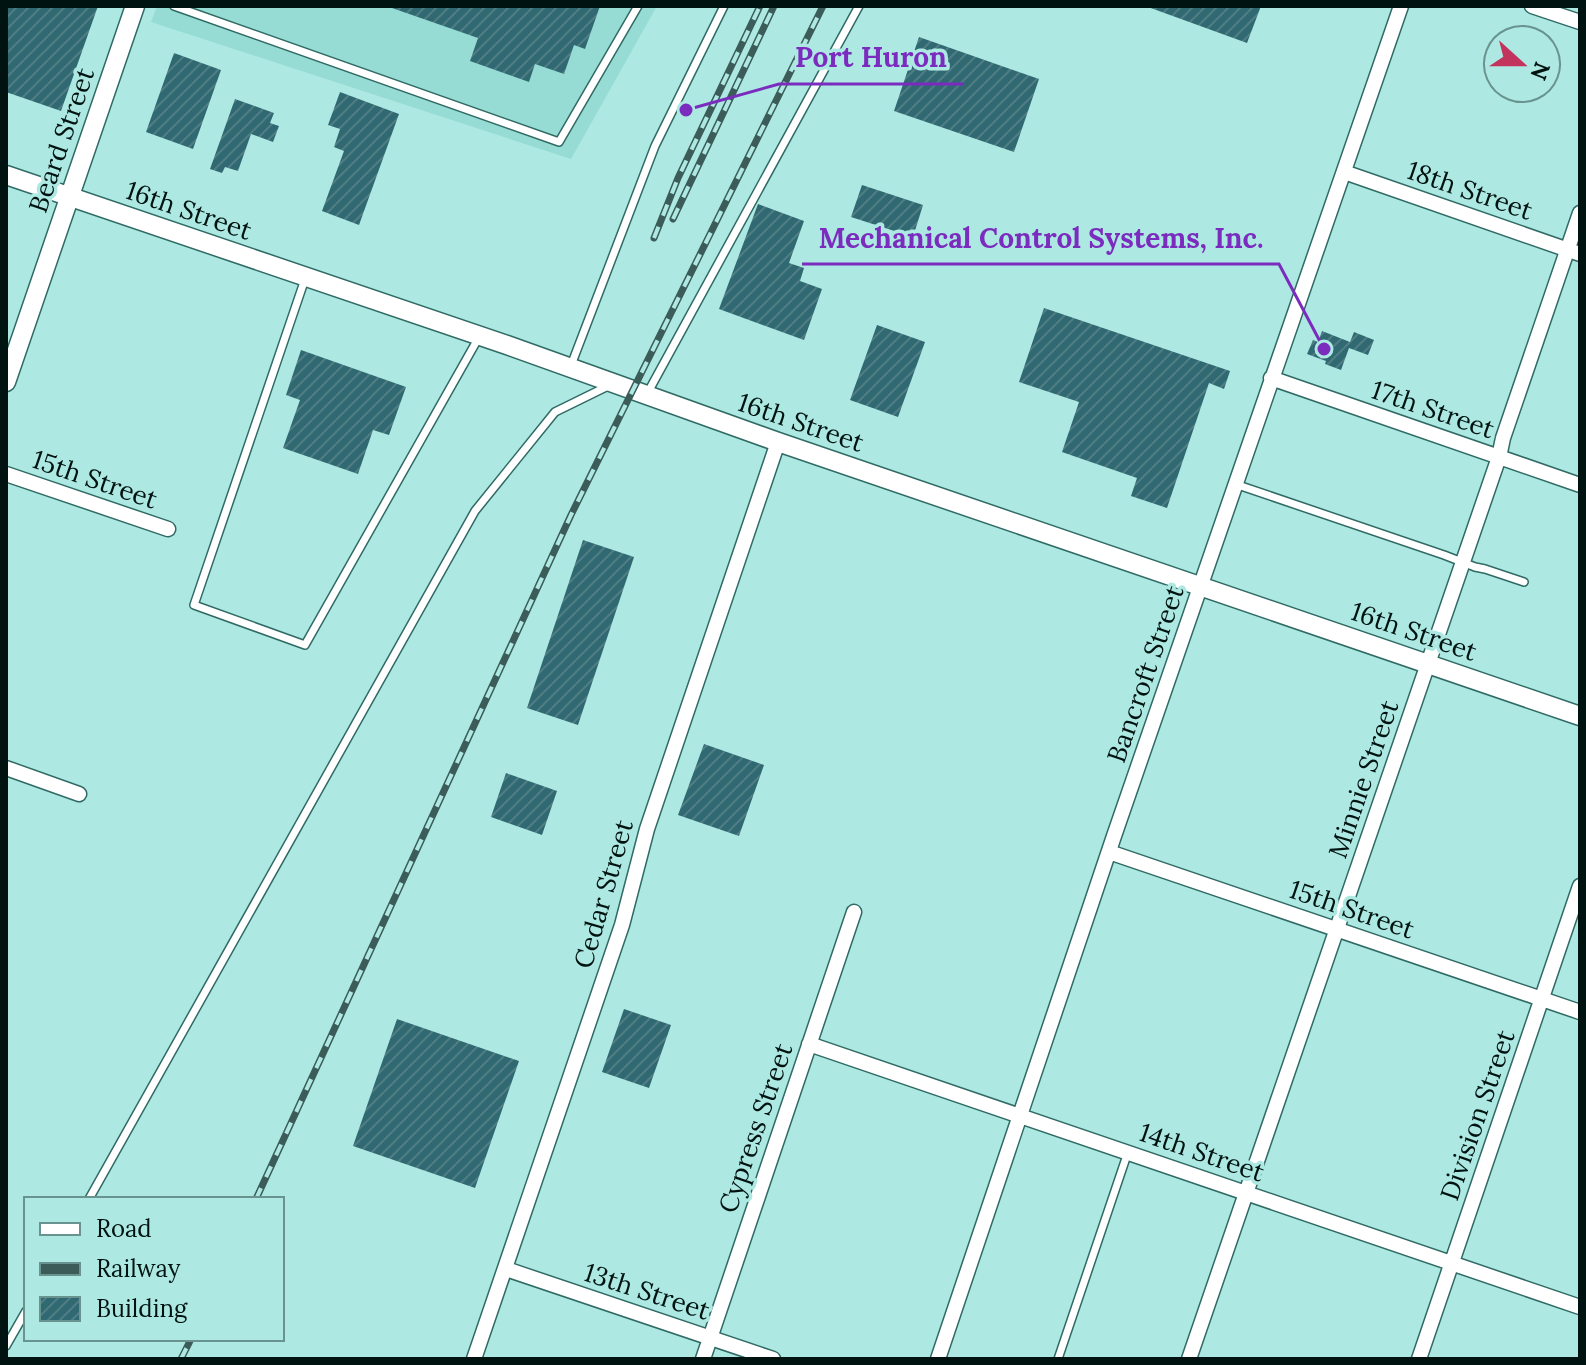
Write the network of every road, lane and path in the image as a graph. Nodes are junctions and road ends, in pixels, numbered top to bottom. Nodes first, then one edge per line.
1 (135, 6) edge
2 (174, 6) edge
3 (638, 6) edge
4 (724, 6) edge
5 (859, 6) edge
6 (1401, 6) edge
7 (1532, 6) edge
8 (1580, 22) edge
9 (1344, 172) junction
10 (6, 175) edge
11 (68, 197) junction
12 (1580, 213) edge
13 (1574, 252) edge
14 (305, 277) junction
15 (480, 336) junction
16 (570, 368) junction
17 (1271, 378) junction
18 (6, 382) edge
19 (612, 383) junction
20 (646, 396) junction
21 (778, 442) junction
22 (1499, 457) junction
23 (6, 474) edge
24 (1235, 484) junction
25 (1580, 485) edge
26 (168, 529) dead end
27 (1463, 561) junction
28 (1524, 582) dead end
29 (1201, 586) junction
30 (1428, 663) junction
31 (1580, 716) edge
32 (6, 768) edge
33 (79, 794) dead end
34 (1109, 852) junction
35 (1580, 886) edge
36 (854, 912) dead end
37 (1337, 930) junction
38 (1541, 999) junction
39 (1580, 1012) edge
40 (809, 1044) junction
41 (1020, 1117) junction
42 (1128, 1152) junction
43 (1246, 1192) junction
44 (90, 1197) edge
45 (1452, 1262) junction
46 (506, 1269) junction
47 (1580, 1307) edge
48 (24, 1314) edge
49 (710, 1337) junction
50 (6, 1346) edge
51 (474, 1359) edge
52 (703, 1359) edge
53 (773, 1359) edge
54 (938, 1359) edge
55 (1058, 1359) edge
56 (1189, 1359) edge
57 (1419, 1359) edge

1 - 11 street, Beard Street
2 - 3 lane
4 - 16 lane
5 - 20 lane
6 - 9 street, Bancroft Street
7 - 8 street
9 - 13 street, 18th Street
9 - 17 street, Bancroft Street
10 - 11 street, 16th Street
11 - 14 street, 16th Street
11 - 18 street, Beard Street
12 - 13 street, Minnie Street
13 - 22 street, Minnie Street
14 - 15 street, 16th Street
14 - 15 lane
15 - 16 street, 16th Street
16 - 19 street, 16th Street
17 - 22 street, 17th Street
17 - 24 street, Bancroft Street
19 - 20 street, 16th Street
19 - 44 lane
20 - 21 street, 16th Street
21 - 29 street, 16th Street
21 - 46 street, Cedar Street
22 - 25 street, 17th Street
22 - 27 street, Minnie Street
23 - 26 street, 15th Street
24 - 27 lane
24 - 29 street, Bancroft Street
27 - 28 lane
27 - 30 street, Minnie Street
29 - 30 street, 16th Street
29 - 34 street, Bancroft Street
30 - 31 street, 16th Street
30 - 37 street, Minnie Street
32 - 33 street
34 - 37 street, 15th Street
34 - 41 street, Bancroft Street
35 - 38 street, Division Street
36 - 40 street, Cypress Street
37 - 38 street, 15th Street
37 - 43 street, Minnie Street
38 - 39 street, 15th Street
38 - 45 street, Division Street
40 - 41 street, 14th Street
40 - 49 street, Cypress Street
41 - 42 street, 14th Street
41 - 54 street, Bancroft Street
42 - 43 street, 14th Street
42 - 55 lane
43 - 45 street, 14th Street
43 - 56 street, Minnie Street
45 - 47 street, 14th Street
45 - 57 street, Division Street
46 - 49 street, 13th Street
46 - 51 street, Cedar Street
48 - 50 lane
49 - 52 street, Cypress Street
49 - 53 street, 13th Street

